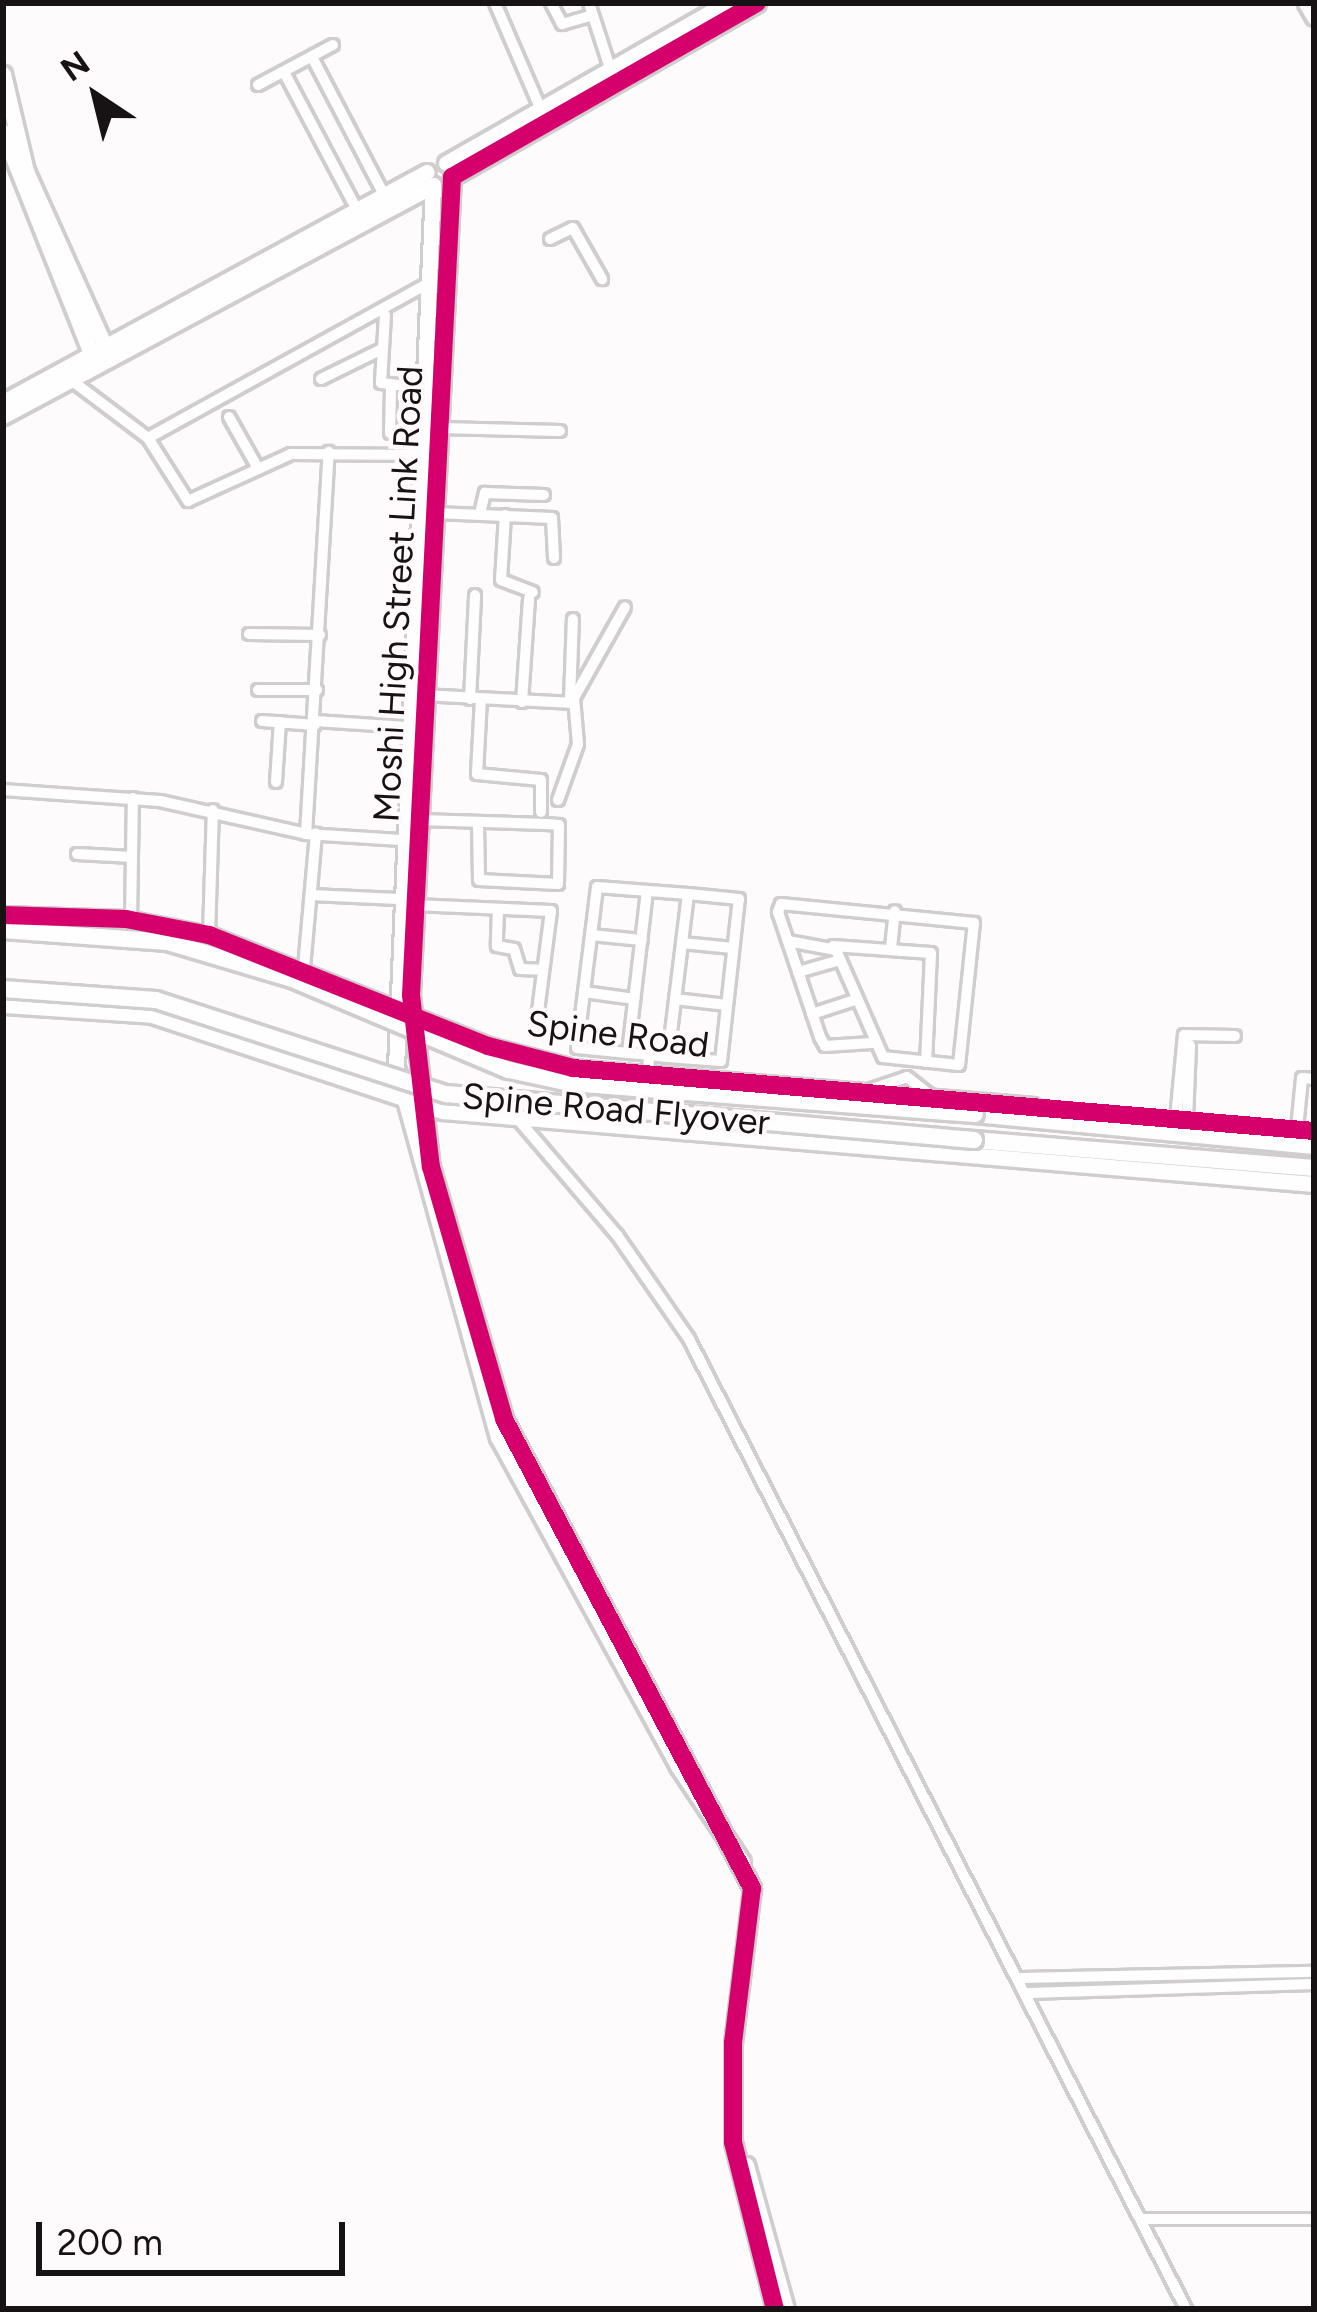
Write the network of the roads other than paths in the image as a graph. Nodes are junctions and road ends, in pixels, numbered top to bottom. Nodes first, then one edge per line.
1 (495, 3) edge
2 (551, 3) edge
3 (727, 3) edge
4 (757, 3) edge
5 (1306, 3) edge
6 (590, 10) edge
7 (700, 10) edge
8 (1314, 17) edge
9 (333, 45) dead end
10 (312, 57) junction
11 (611, 71) junction
12 (284, 72) junction
13 (3, 74) edge
14 (258, 86) dead end
15 (541, 110) junction
16 (3, 132) edge
17 (449, 170) junction
18 (430, 178) junction
19 (384, 195) junction
20 (356, 210) junction
21 (550, 239) dead end
22 (602, 279) dead end
23 (429, 283) junction
24 (385, 315) dead end
25 (382, 349) junction
26 (101, 356) junction
27 (70, 380) junction
28 (321, 380) dead end
29 (391, 388) junction
30 (424, 388) junction
31 (3, 402) edge
32 (3, 416) edge
33 (229, 417) dead end
34 (560, 431) dead end
35 (390, 433) dead end
36 (434, 434) junction
37 (148, 438) junction
38 (329, 452) junction
39 (421, 455) junction
40 (256, 465) junction
41 (544, 495) dead end
42 (435, 513) junction
43 (480, 514) junction
44 (505, 515) junction
45 (554, 557) dead end
46 (475, 595) dead end
47 (625, 607) dead end
48 (573, 619) dead end
49 (249, 634) dead end
50 (320, 635) junction
51 (258, 690) dead end
52 (317, 690) junction
53 (417, 695) junction
54 (475, 699) junction
55 (522, 702) junction
56 (572, 703) junction
57 (262, 721) dead end
58 (280, 722) junction
59 (315, 723) junction
60 (407, 727) junction
61 (276, 782) dead end
62 (3, 790) edge
63 (133, 798) junction
64 (558, 800) dead end
65 (213, 811) junction
66 (542, 812) dead end
67 (419, 820) junction
68 (478, 822) junction
69 (311, 834) junction
70 (401, 840) junction
71 (77, 854) dead end
72 (132, 857) junction
73 (647, 891) junction
74 (688, 894) junction
75 (310, 895) junction
76 (406, 902) junction
77 (498, 909) junction
78 (895, 911) junction
79 (3, 915) edge
80 (131, 920) junction
81 (3, 930) edge
82 (208, 935) junction
83 (591, 935) junction
84 (642, 940) junction
85 (788, 941) junction
86 (682, 943) junction
87 (832, 946) junction
88 (733, 948) junction
89 (892, 948) junction
90 (840, 960) junction
91 (304, 968) junction
92 (543, 970) junction
93 (798, 972) junction
94 (3, 989) edge
95 (584, 992) junction
96 (634, 999) junction
97 (675, 999) junction
98 (856, 1000) junction
99 (3, 1005) edge
100 (727, 1005) junction
101 (396, 1006) junction
102 (413, 1014) junction
103 (812, 1014) junction
104 (536, 1026) dead end
105 (1235, 1036) dead end
106 (872, 1043) junction
107 (1190, 1046) dead end
108 (628, 1053) junction
109 (650, 1055) junction
110 (668, 1057) junction
111 (900, 1060) junction
112 (926, 1062) junction
113 (647, 1075) junction
114 (898, 1076) junction
115 (1314, 1079) edge
116 (863, 1092) junction
117 (933, 1097) junction
118 (412, 1106) junction
119 (1031, 1114) junction
120 (516, 1118) junction
121 (1297, 1129) dead end
122 (1314, 1146) edge
123 (1028, 1151) junction
124 (1314, 1168) edge
125 (1314, 1184) edge
126 (1314, 1972) edge
127 (1022, 1978) junction
128 (1314, 1984) edge
129 (1029, 1993) junction
130 (736, 2134) junction
131 (1142, 2219) junction
132 (1314, 2219) edge
133 (775, 2309) edge
134 (786, 2309) edge
135 (1186, 2309) edge

1 - 15 street
2 - 6 street
3 - 7 street
4 - 17 street
5 - 8 street
6 - 11 street
7 - 11 street
9 - 10 street
10 - 12 street
10 - 19 street
11 - 15 street
12 - 14 street
12 - 20 street
13 - 26 street
15 - 17 street
16 - 26 street
17 - 18 street
17 - 36 street, Moshi High Street Link Road
18 - 19 street
18 - 23 street, Moshi High Street Link Road
18 - 26 street
19 - 20 street
20 - 26 street
21 - 22 street
23 - 30 street, Moshi High Street Link Road
23 - 37 street
24 - 25 street
25 - 28 street
25 - 29 street
26 - 27 street
26 - 31 street
27 - 32 street
27 - 37 street
29 - 30 street
29 - 35 street
30 - 36 street, Moshi High Street Link Road
33 - 40 street
34 - 36 street
36 - 39 street, Moshi High Street Link Road
36 - 42 street, Moshi High Street Link Road
37 - 40 street
38 - 39 street
38 - 40 street
38 - 50 street
39 - 53 street, Moshi High Street Link Road
41 - 43 street
42 - 43 street
42 - 53 street, Moshi High Street Link Road
43 - 44 street
44 - 45 street
44 - 55 street
46 - 54 street
47 - 56 street
48 - 56 street
49 - 50 street
50 - 52 street
51 - 52 street
52 - 59 street
53 - 54 street
53 - 60 street, Moshi High Street Link Road
53 - 67 street, Moshi High Street Link Road
54 - 55 street
54 - 66 street
55 - 56 street
56 - 64 street
57 - 58 street
58 - 59 street
58 - 61 street
59 - 60 street
59 - 69 street
60 - 70 street, Moshi High Street Link Road
62 - 63 street
63 - 65 street
63 - 72 street
65 - 69 street
65 - 82 street
67 - 68 street
67 - 76 street, Moshi High Street Link Road
68 - 68 street
69 - 70 street
69 - 75 street
70 - 76 street, Moshi High Street Link Road
71 - 72 street
72 - 80 street
73 - 74 street
73 - 83 street
73 - 84 street
74 - 86 street
74 - 88 street
75 - 76 street
75 - 91 street
76 - 77 street
76 - 101 street, Moshi High Street Link Road
76 - 102 street, Moshi High Street Link Road
77 - 92 street
77 - 92 street
78 - 85 street
78 - 89 street
78 - 112 street
79 - 80 street, Spine Road
80 - 82 street, Spine Road
81 - 119 main road, Spine Road Flyover, bridge
82 - 91 street, Spine Road
83 - 84 street
83 - 95 street
84 - 96 street
85 - 87 street
85 - 93 street
86 - 88 street
86 - 97 street
87 - 89 street
87 - 90 street
88 - 100 street
89 - 112 street
90 - 93 street
90 - 98 street
91 - 101 street, Spine Road
92 - 104 street
93 - 103 street
94 - 123 main road, Spine Road Flyover, bridge
95 - 96 street
95 - 108 street
96 - 108 street
97 - 100 street
97 - 110 street
98 - 103 street
98 - 106 street
99 - 118 street
100 - 110 street
101 - 102 street, Spine Road
101 - 118 street, Moshi High Street Link Road
102 - 113 street, Spine Road
102 - 118 street, Moshi High Street Link Road
103 - 106 street
105 - 107 street
106 - 111 street
108 - 109 street
109 - 110 street
109 - 113 street
111 - 112 street
111 - 114 street
113 - 116 street, Spine Road
114 - 116 street
114 - 117 street
115 - 121 street
116 - 117 street, Spine Road
117 - 119 street, Spine Road
118 - 120 street
118 - 130 street
119 - 122 main road, Spine Road
120 - 123 street
120 - 127 street
123 - 124 main road
123 - 125 street
126 - 127 street
127 - 129 street
128 - 129 street
129 - 131 street
130 - 133 street
130 - 134 street
131 - 132 street
131 - 135 street

